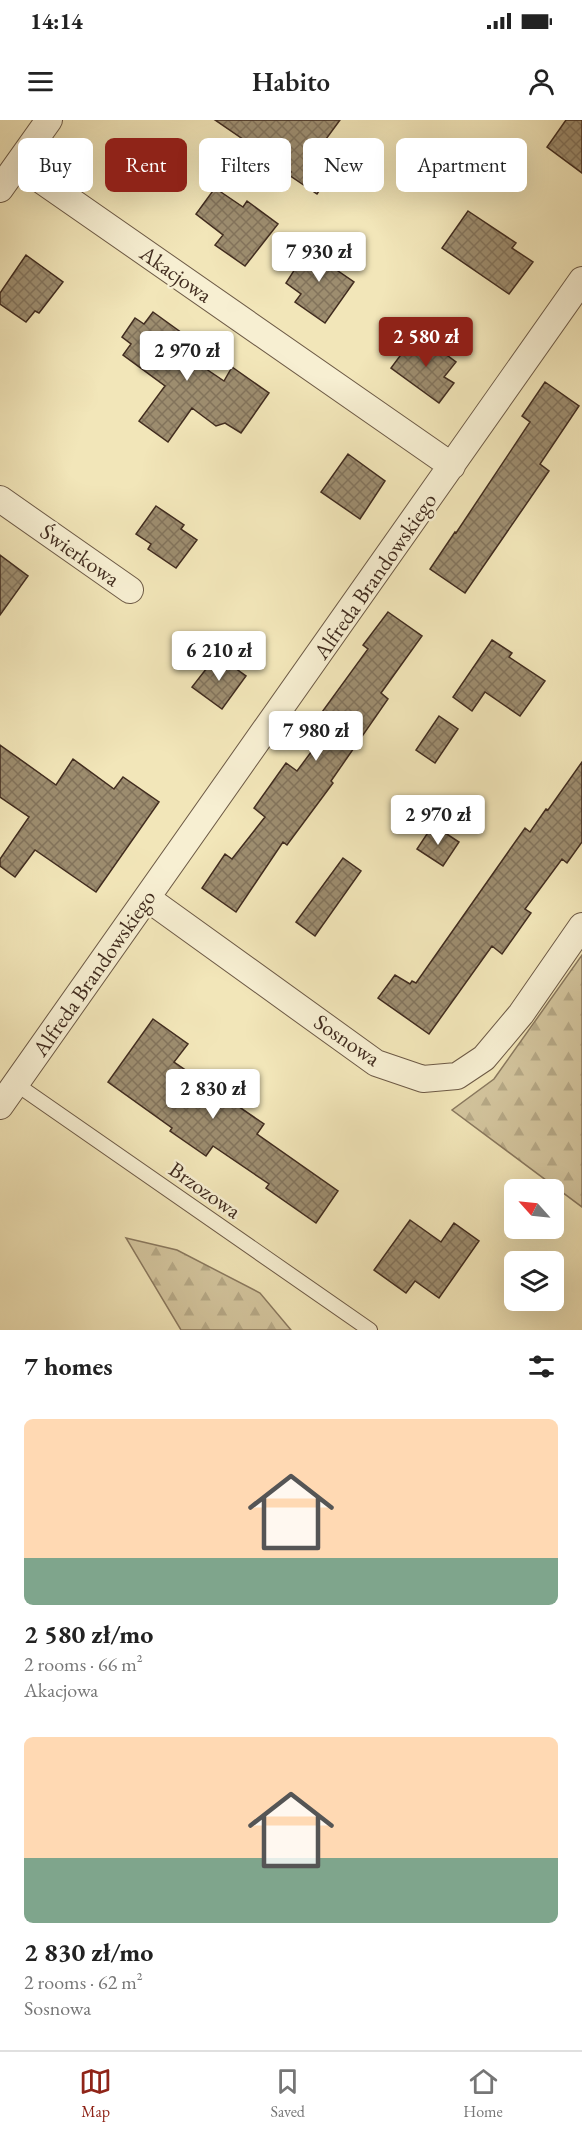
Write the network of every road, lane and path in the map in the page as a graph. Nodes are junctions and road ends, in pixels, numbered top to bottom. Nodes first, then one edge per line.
1 (49, 120) edge
2 (36, 138) edge
3 (18, 164) edge
4 (0, 189) edge
5 (58, 192) edge
6 (582, 280) edge
7 (452, 466) junction
8 (0, 499) edge
9 (130, 590) dead end
10 (147, 898) junction
11 (582, 926) edge
12 (16, 1084) junction
13 (0, 1106) edge
14 (370, 1330) edge

1 - 2 street
3 - 4 street
5 - 7 street, Akacjowa
6 - 7 street, Alfreda Brandowskiego
7 - 10 street, Alfreda Brandowskiego
8 - 9 street, Świerkowa
10 - 11 street, Sosnowa
10 - 12 street, Alfreda Brandowskiego
12 - 13 street, Alfreda Brandowskiego
12 - 14 lane, Brzozowa

